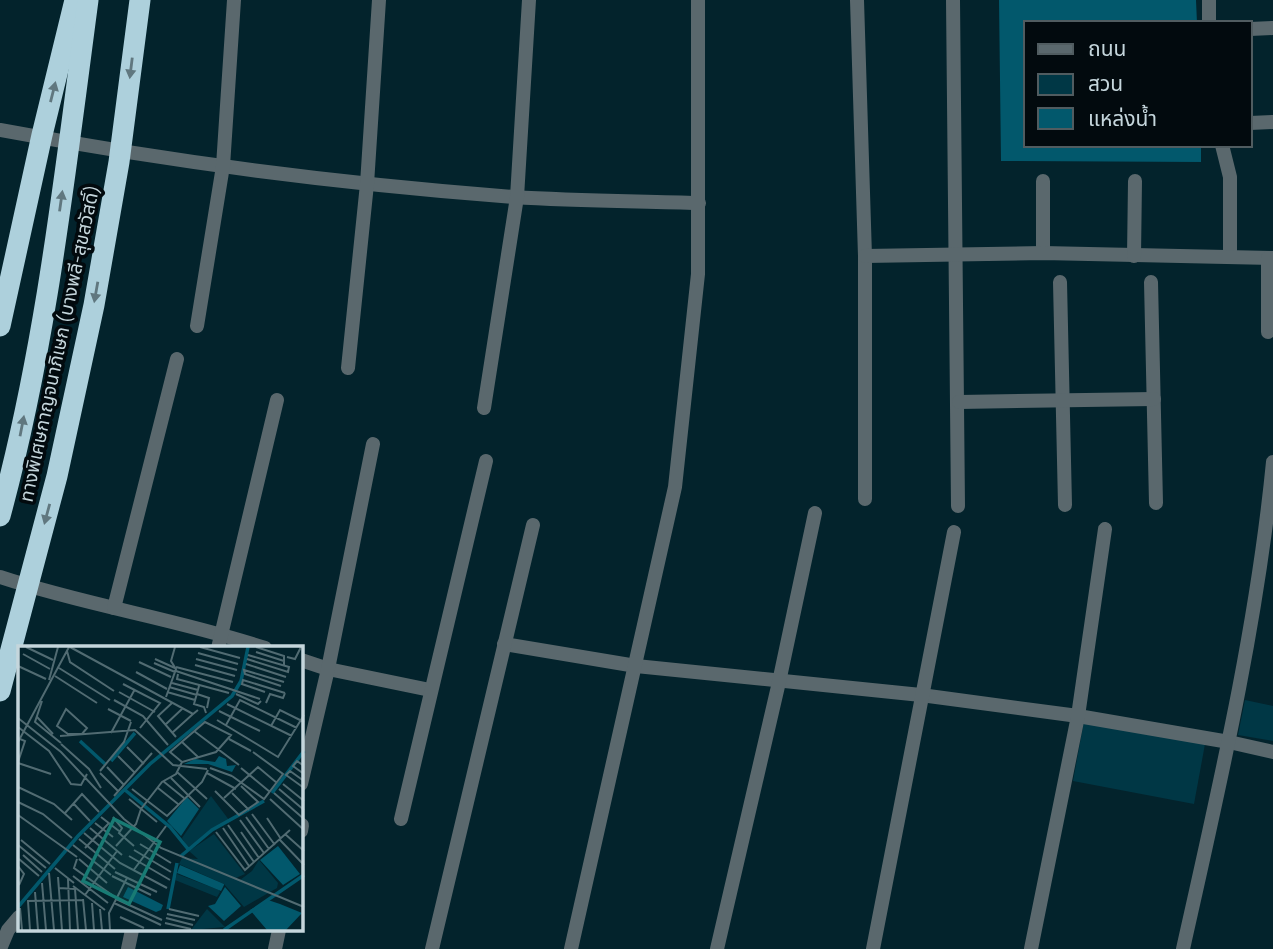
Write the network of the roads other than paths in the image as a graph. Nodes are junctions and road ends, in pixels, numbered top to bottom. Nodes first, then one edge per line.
1 (75, 0) edge
2 (88, 0) edge
3 (140, 0) edge
4 (234, 0) edge
5 (379, 0) edge
6 (529, 0) edge
7 (698, 0) edge
8 (857, 0) edge
9 (953, 0) edge
10 (1209, 0) edge
11 (1209, 21) edge
12 (1273, 28) edge
13 (1252, 29) edge
14 (1273, 122) edge
15 (1252, 123) edge
16 (0, 130) edge
17 (1222, 147) edge
18 (223, 166) junction
19 (1043, 181) dead end
20 (1135, 181) dead end
21 (368, 184) junction
22 (517, 197) junction
23 (699, 203) junction
24 (1043, 253) junction
25 (957, 254) junction
26 (865, 256) junction
27 (1134, 256) junction
28 (1230, 257) junction
29 (1271, 258) edge
30 (1060, 282) dead end
31 (1151, 282) dead end
32 (0, 326) edge
33 (197, 326) dead end
34 (1268, 332) dead end
35 (177, 359) dead end
36 (348, 368) dead end
37 (1154, 399) junction
38 (277, 400) dead end
39 (1063, 401) junction
40 (959, 402) junction
41 (484, 408) dead end
42 (373, 444) dead end
43 (486, 461) dead end
44 (1273, 462) edge
45 (865, 499) dead end
46 (1156, 503) dead end
47 (1065, 505) dead end
48 (958, 506) dead end
49 (815, 513) dead end
50 (0, 516) edge
51 (533, 525) dead end
52 (1105, 529) dead end
53 (954, 532) dead end
54 (0, 577) edge
55 (114, 608) junction
56 (220, 641) edge
57 (504, 644) junction
58 (252, 646) edge
59 (303, 661) edge
60 (636, 666) junction
61 (328, 669) junction
62 (779, 682) junction
63 (430, 690) junction
64 (0, 691) edge
65 (921, 695) junction
66 (1078, 716) junction
67 (1229, 742) junction
68 (1273, 752) edge
69 (303, 775) edge
70 (401, 819) dead end
71 (18, 918) edge
72 (0, 949) edge
73 (432, 949) edge
74 (571, 949) edge
75 (717, 949) edge
76 (873, 949) edge
77 (1031, 949) edge
78 (1183, 949) edge

32 -> 1 highway
50 -> 2 highway, ทางพิเศษกาญจนาภิเษก (บางพลี-สุขสวัสดิ์)
3 -> 64 highway, ทางพิเศษกาญจนาภิเษก (บางพลี-สุขสวัสดิ์)
4 - 18 street
5 - 21 street
6 - 22 street
7 - 23 street
8 - 26 street
9 - 25 street
10 - 11 street
12 - 13 street
14 - 15 street
16 - 18 street
17 - 28 street
18 - 21 street
18 - 33 street
19 - 24 street
20 - 27 street
21 - 22 street
21 - 36 street
22 - 23 street
22 - 41 street
23 - 60 street
24 - 25 street
24 - 27 street
25 - 26 street
25 - 40 street
26 - 45 street
27 - 28 street
28 - 29 street
29 - 34 street
30 - 39 street
31 - 37 street
35 - 55 street
37 - 39 street
37 - 46 street
38 - 56 street
39 - 40 street
39 - 47 street
40 - 48 street
42 - 61 street
43 - 63 street
44 - 67 street
49 - 62 street
51 - 57 street
52 - 66 street
53 - 65 street
54 - 55 street
55 - 56 street
56 - 58 street
57 - 60 street
57 - 73 street
59 - 61 street
60 - 62 street
60 - 74 street
61 - 63 street
61 - 69 street
62 - 65 street
62 - 75 street
63 - 70 street
65 - 66 street
65 - 76 street
66 - 67 street
66 - 77 street
67 - 68 street
67 - 78 street
71 - 72 street

